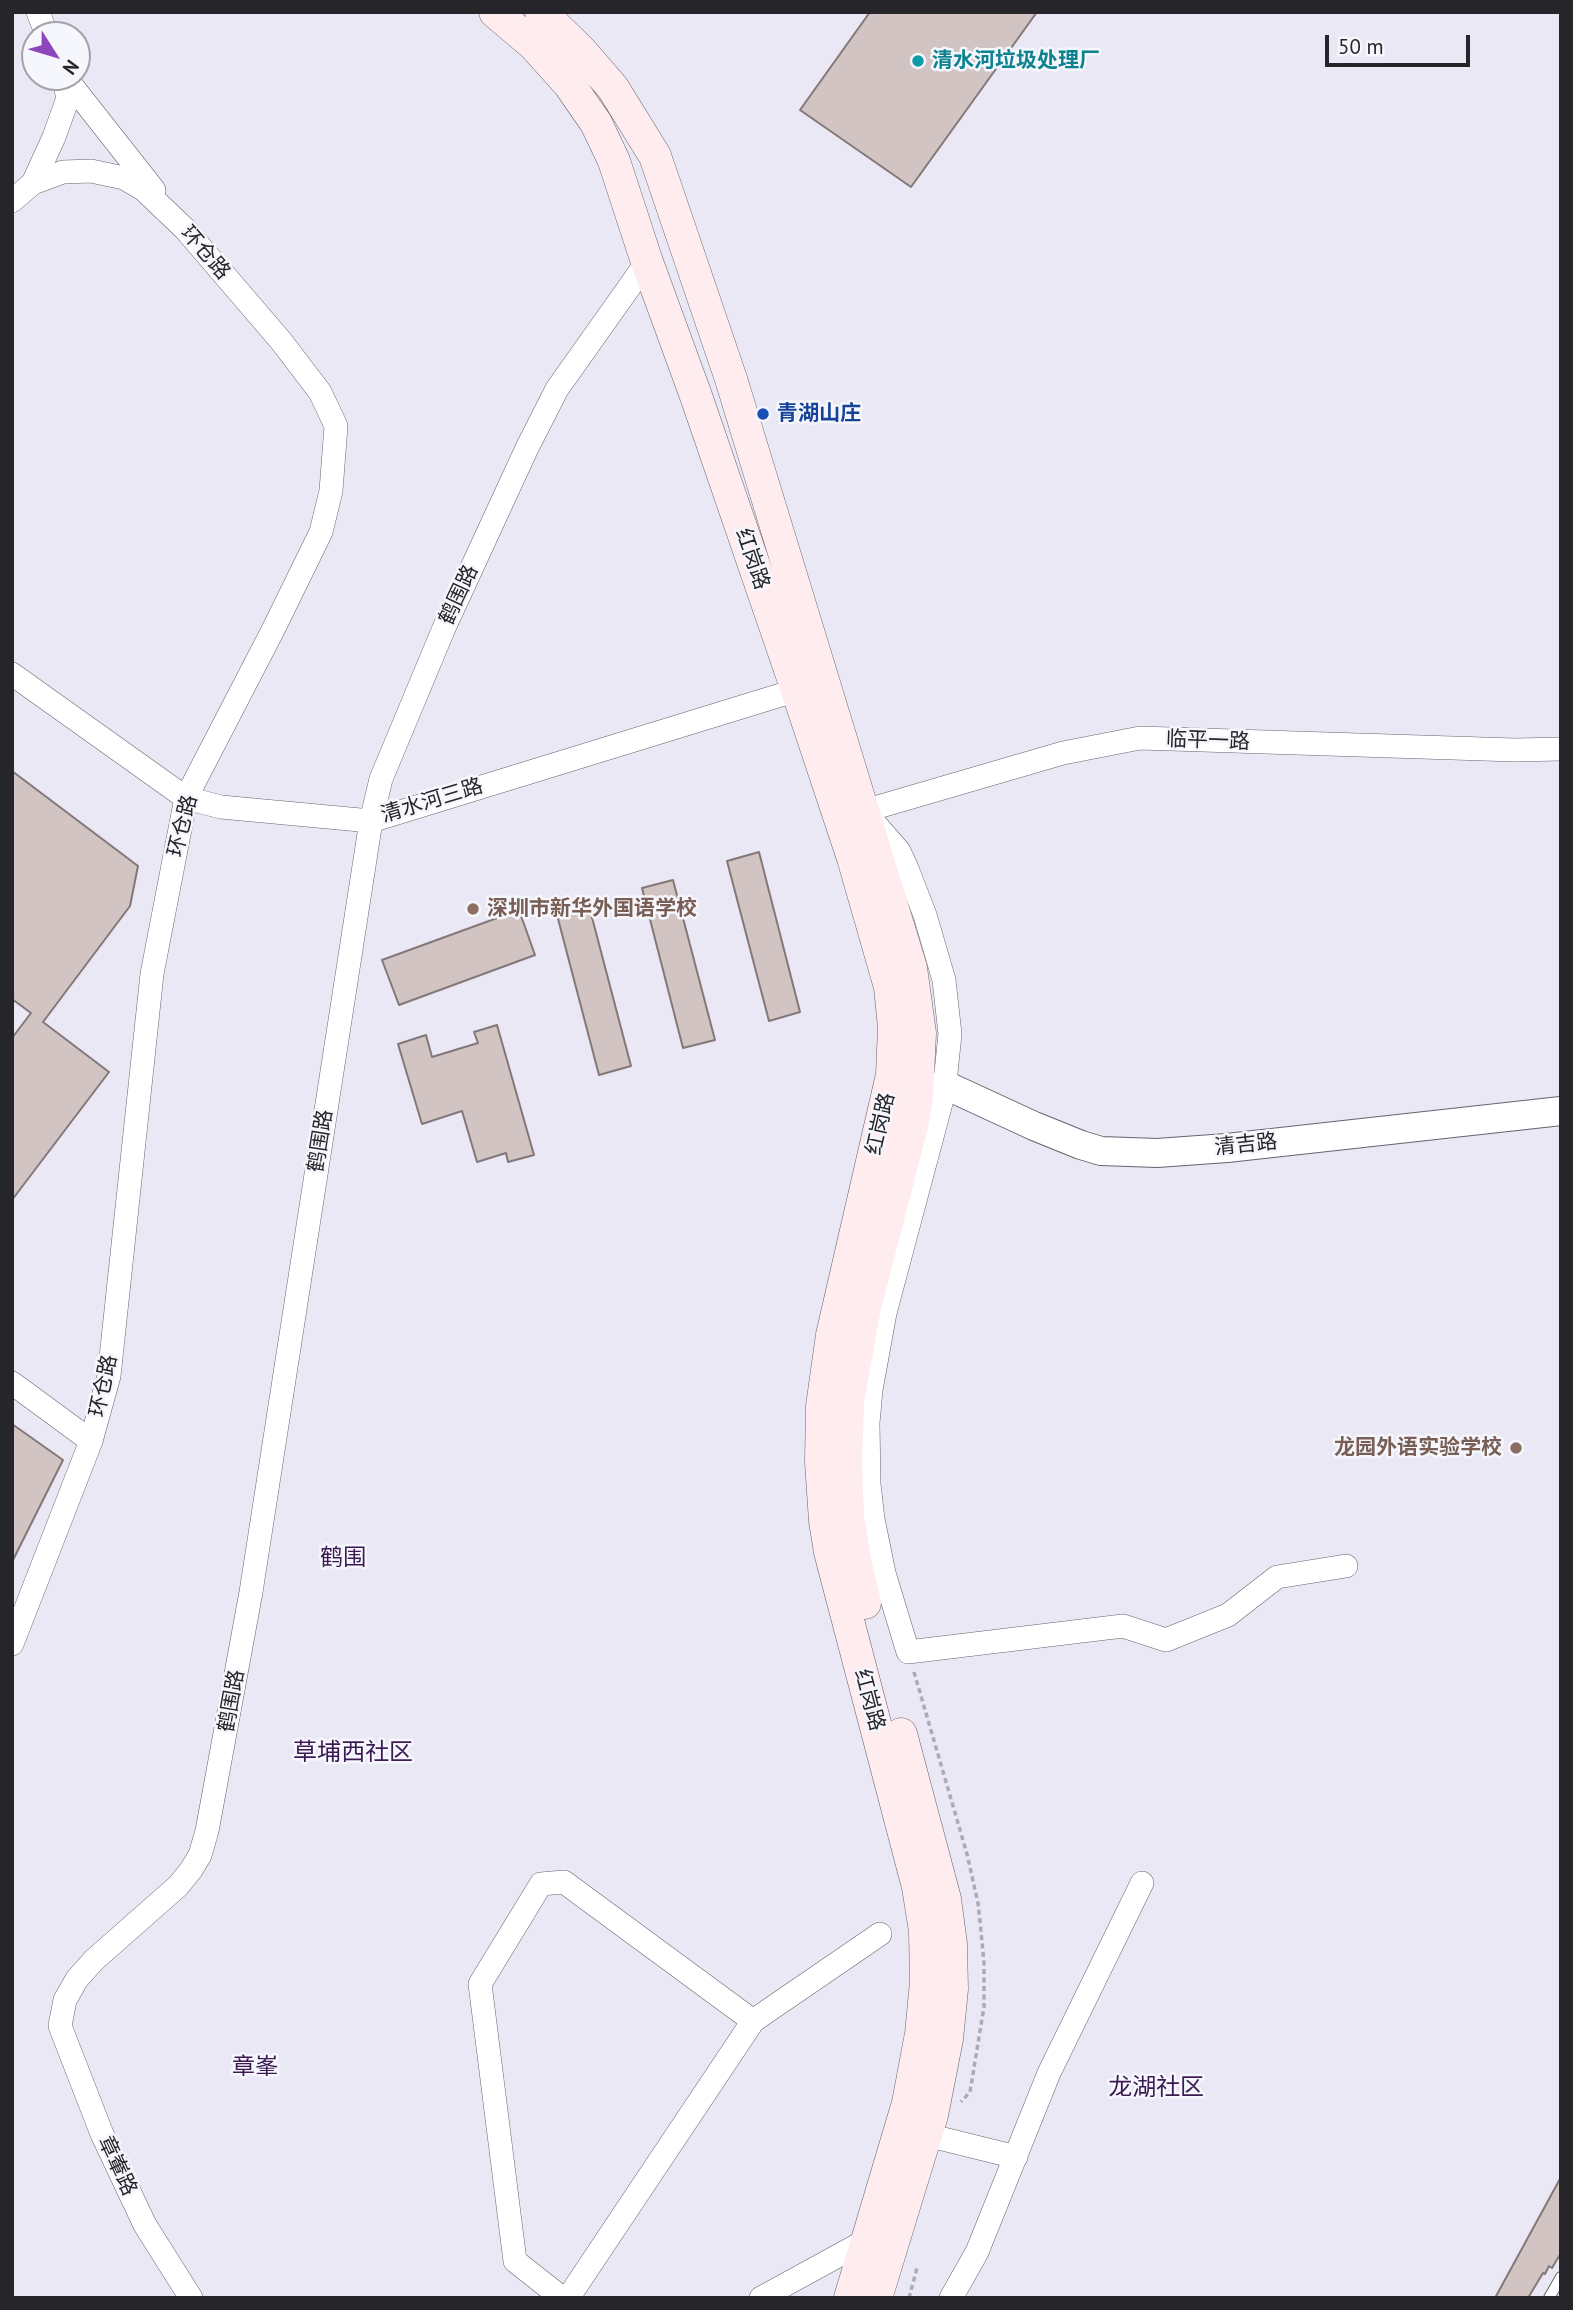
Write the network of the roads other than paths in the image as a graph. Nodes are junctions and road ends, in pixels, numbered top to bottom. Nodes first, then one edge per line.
1 (495, 12) edge
2 (541, 12) edge
3 (67, 91) edge
4 (75, 91) edge
5 (33, 183) junction
6 (12, 201) edge
7 (185, 229) junction
8 (647, 262) junction
9 (704, 301) junction
10 (663, 308) junction
11 (12, 674) edge
12 (797, 690) junction
13 (1561, 749) edge
14 (186, 799) junction
15 (864, 811) junction
16 (371, 821) junction
17 (943, 1084) junction
18 (1561, 1111) edge
19 (12, 1383) edge
20 (91, 1441) junction
21 (1346, 1566) dead end
22 (12, 1644) edge
23 (1142, 1883) dead end
24 (880, 1934) dead end
25 (753, 2021) junction
26 (60, 2026) joint
27 (927, 2135) junction
28 (1016, 2157) junction
29 (867, 2240) junction
30 (191, 2298) edge
31 (562, 2298) edge
32 (568, 2298) edge
33 (761, 2298) edge
34 (850, 2298) edge
35 (876, 2298) edge
36 (951, 2298) edge

1 - 8 main road, 红岗路
2 - 9 main road, 红岗路
3 - 5 street
4 - 7 street
5 - 6 street, 环仓路
5 - 7 street, 环仓路
7 - 14 street, 环仓路
8 - 10 main road, 红岗路
8 - 16 street, 鹤围路
9 - 10 main road
9 - 15 main road, 红岗路
10 - 12 main road, 红岗路
11 - 14 street, 清水河三路
12 - 16 street, 清水河三路
12 - 29 main road, 红岗路
13 - 15 street, 临平一路
14 - 16 street, 清水河三路
14 - 20 street, 环仓路
15 - 17 street
15 - 27 main road, 红岗路
16 - 26 street, 鹤围路
17 - 18 street, 清吉路
17 - 21 street
19 - 20 street
20 - 22 street, 环仓路
23 - 28 street
24 - 25 street
25 - 31 street
25 - 32 street
26 - 30 street, 章輋路
27 - 28 street
27 - 35 main road, 红岗路
28 - 36 street
29 - 33 street
29 - 34 main road, 红岗路

